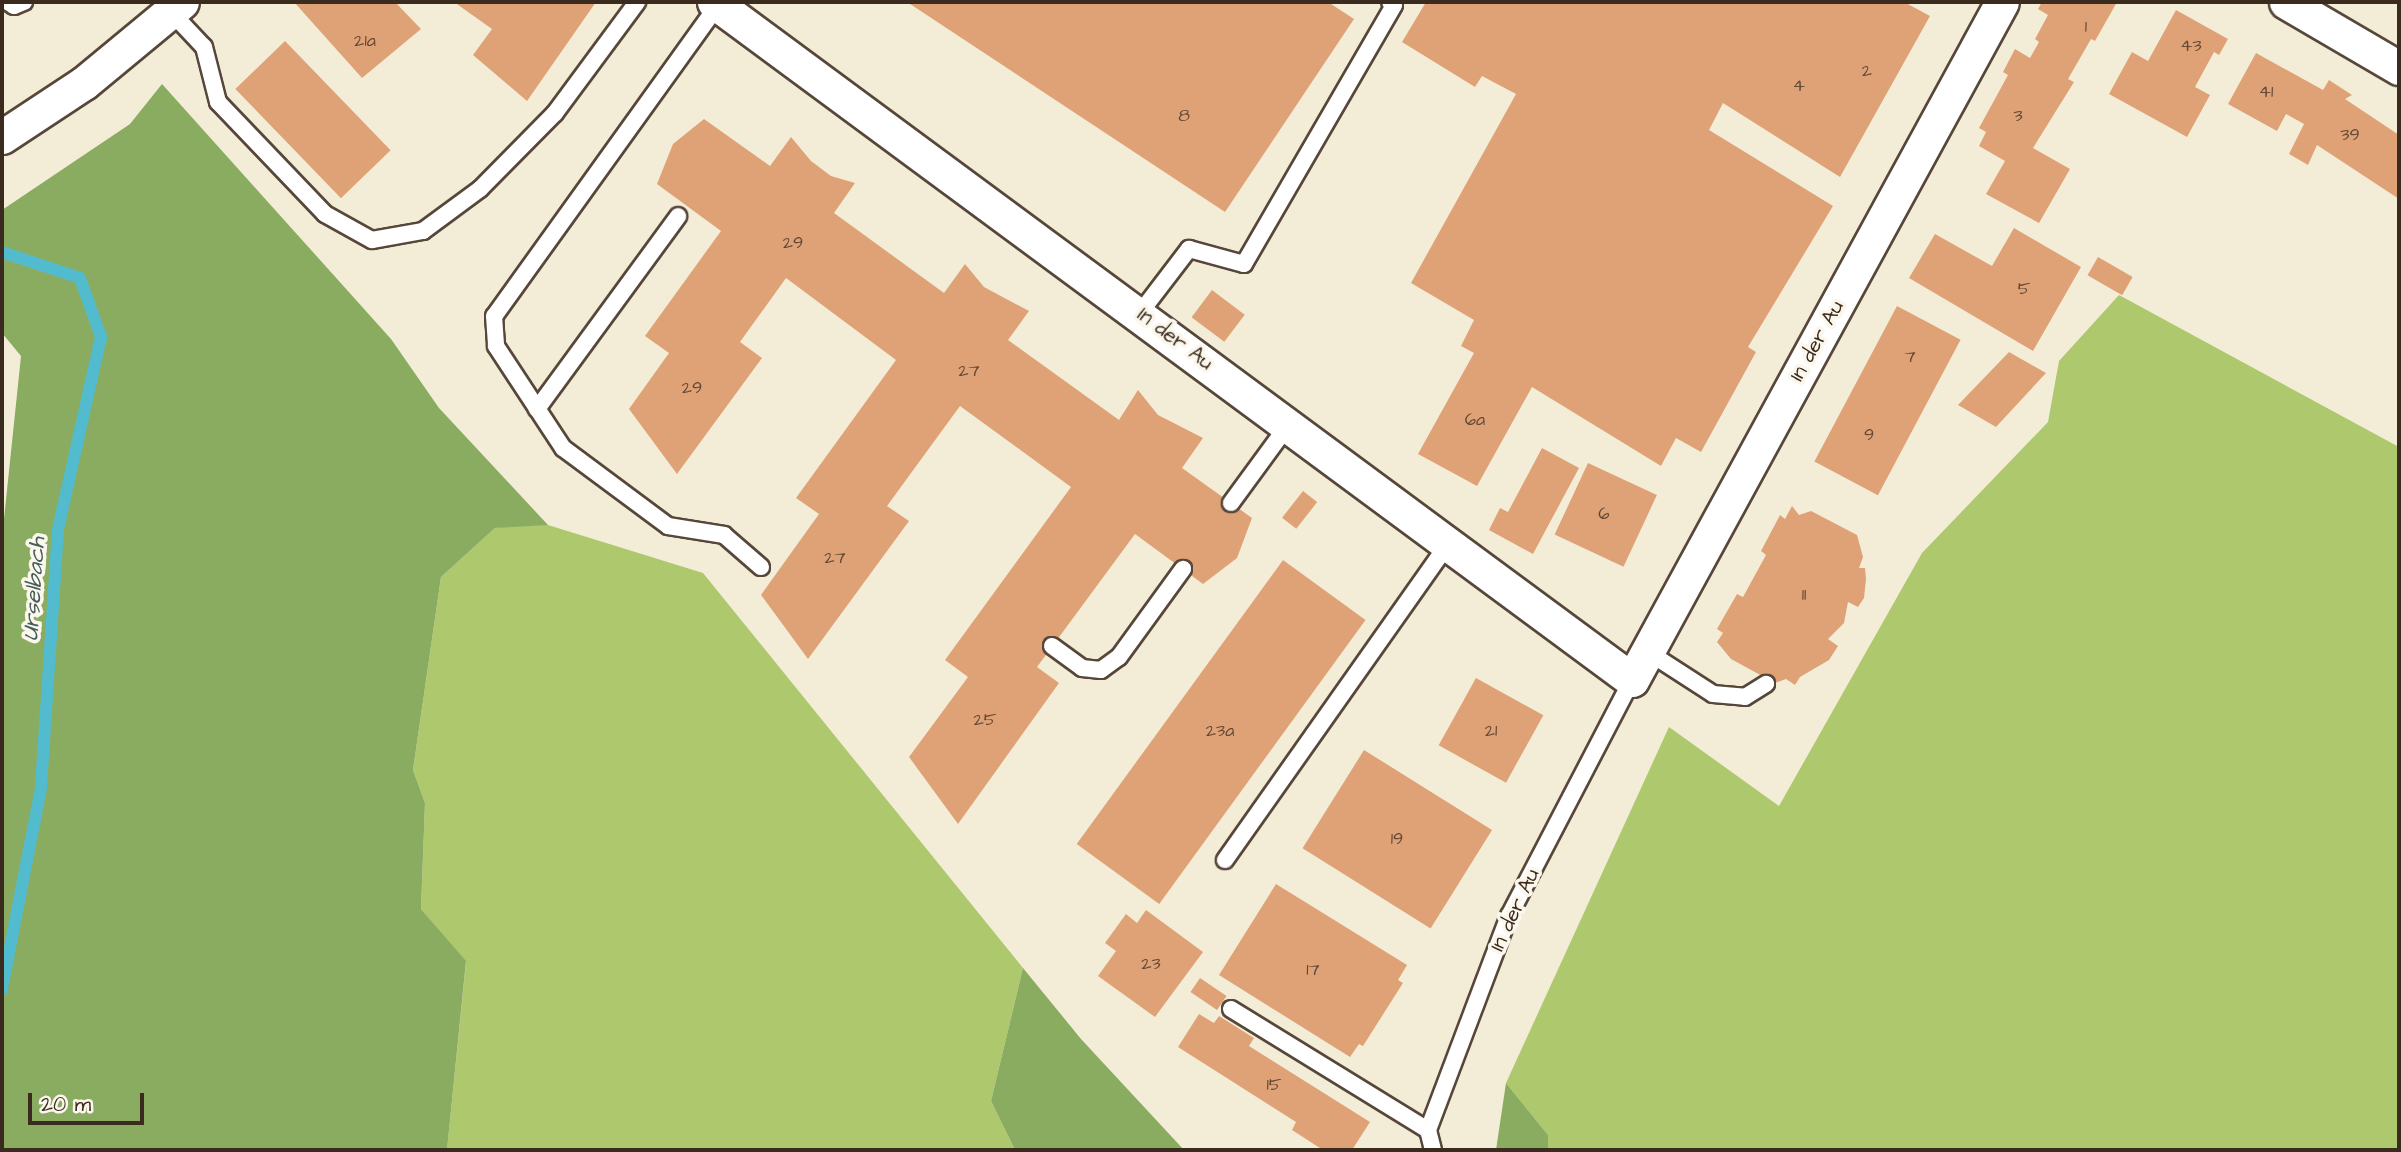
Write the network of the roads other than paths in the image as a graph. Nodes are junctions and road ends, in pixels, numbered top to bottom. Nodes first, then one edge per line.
1 (8, 2) edge
2 (24, 2) edge
3 (637, 2) edge
4 (1390, 2) edge
5 (2002, 2) edge
6 (2286, 2) edge
7 (717, 3) edge
8 (177, 7) edge
9 (2399, 68) edge
10 (2, 137) edge
11 (678, 216) dead end
12 (1140, 313) junction
13 (537, 408) junction
14 (1288, 425) junction
15 (1231, 503) dead end
16 (1450, 542) junction
17 (761, 567) dead end
18 (1184, 569) dead end
19 (1052, 646) dead end
20 (1640, 666) junction
21 (1766, 684) dead end
22 (1225, 860) dead end
23 (1231, 1009) dead end
24 (1428, 1130) junction
25 (1433, 1150) edge

1 - 2 lane
3 - 8 lane
4 - 12 lane
5 - 20 street, In der Au
6 - 9 street
7 - 12 street, In der Au
7 - 13 lane
8 - 10 street
11 - 13 lane
12 - 14 street, In der Au
13 - 17 lane
14 - 15 lane
14 - 16 street, In der Au
16 - 20 street, In der Au
16 - 22 lane
18 - 19 lane
20 - 21 lane
20 - 24 lane, In der Au
23 - 24 lane
24 - 25 lane

